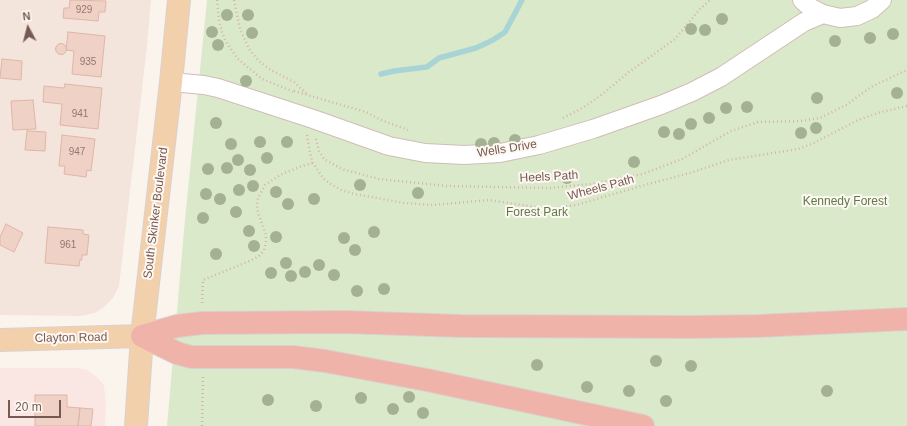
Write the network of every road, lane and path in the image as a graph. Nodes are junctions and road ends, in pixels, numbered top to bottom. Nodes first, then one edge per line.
1 (178, 0) edge
2 (217, 0) edge
3 (234, 0) edge
4 (710, 0) edge
5 (802, 0) edge
6 (882, 0) edge
7 (824, 14) junction
8 (907, 70) edge
9 (171, 82) junction
10 (292, 91) junction
11 (307, 94) junction
12 (296, 95) dead end
13 (309, 99) dead end
14 (907, 106) edge
15 (559, 120) dead end
16 (413, 132) dead end
17 (307, 133) dead end
18 (315, 135) dead end
19 (314, 163) junction
20 (202, 301) dead end
21 (907, 319) edge
22 (142, 336) junction
23 (0, 340) edge
24 (203, 373) dead end
25 (136, 426) edge
26 (202, 426) edge
27 (643, 426) edge

1 - 9 main road, South Skinker Boulevard
2 - 10 path
3 - 11 path
4 - 15 path
5 - 7 street
6 - 7 street
7 - 9 street, Wells Drive
8 - 18 path, Heels Path
9 - 22 main road, South Skinker Boulevard
10 - 11 path
10 - 12 path
11 - 13 path
11 - 16 path
14 - 19 path, Wheels Path
17 - 19 path, Wheels Path
19 - 20 path
21 - 22 highway
22 - 23 main road, Clayton Road
22 - 25 main road, South Skinker Boulevard
22 - 27 highway
24 - 26 path

